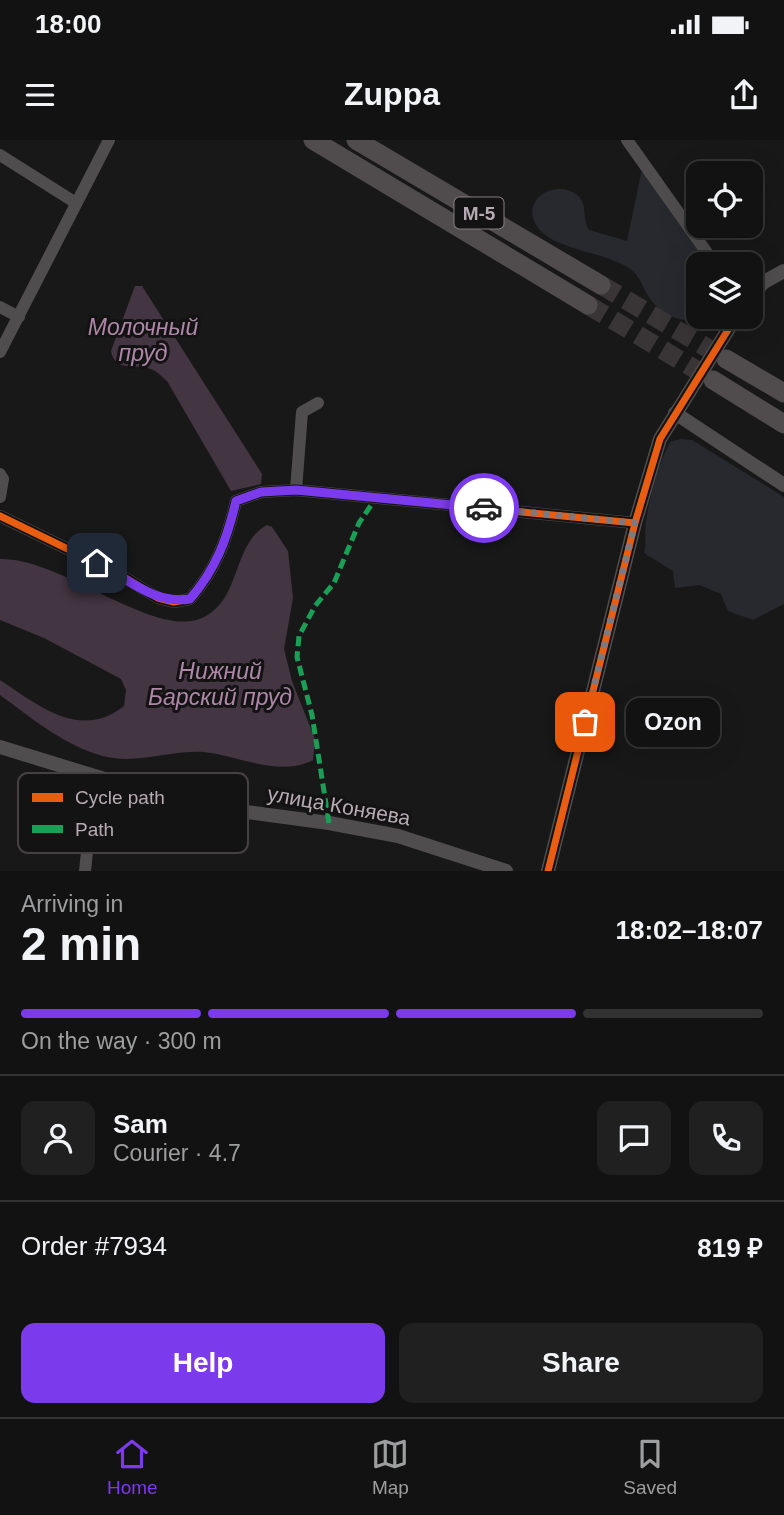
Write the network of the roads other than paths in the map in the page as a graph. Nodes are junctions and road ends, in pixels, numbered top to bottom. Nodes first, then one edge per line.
1 (108, 140) edge
2 (313, 140) edge
3 (356, 140) edge
4 (627, 140) edge
5 (0, 155) edge
6 (76, 203) junction
7 (706, 252) edge
8 (784, 271) edge
9 (763, 283) edge
10 (601, 285) tunnel mouth
11 (589, 305) tunnel mouth
12 (0, 307) edge
13 (19, 317) junction
14 (728, 329) edge
15 (0, 352) edge
16 (726, 359) tunnel mouth
17 (713, 380) tunnel mouth
18 (784, 393) edge
19 (318, 403) dead end
20 (675, 413) junction
21 (784, 424) edge
22 (0, 474) edge
23 (784, 485) edge
24 (296, 490) junction
25 (0, 497) edge
26 (0, 516) edge
27 (635, 523) junction
28 (0, 747) edge
29 (84, 773) edge
30 (248, 812) edge
31 (87, 853) edge
32 (85, 871) edge
33 (506, 871) edge
34 (548, 871) edge

1 - 6 street
2 - 11 highway, М-5
3 - 10 highway, М-5
4 - 7 street
5 - 6 street
6 - 13 street
8 - 9 street
12 - 13 street
13 - 15 street
14 - 20 street
16 - 18 highway
17 - 21 highway
19 - 24 street
20 - 23 street
20 - 27 street
22 - 25 street
24 - 26 street
24 - 27 street
27 - 34 street
28 - 29 street, улица Коняева
30 - 33 street, улица Коняева
31 - 32 street

